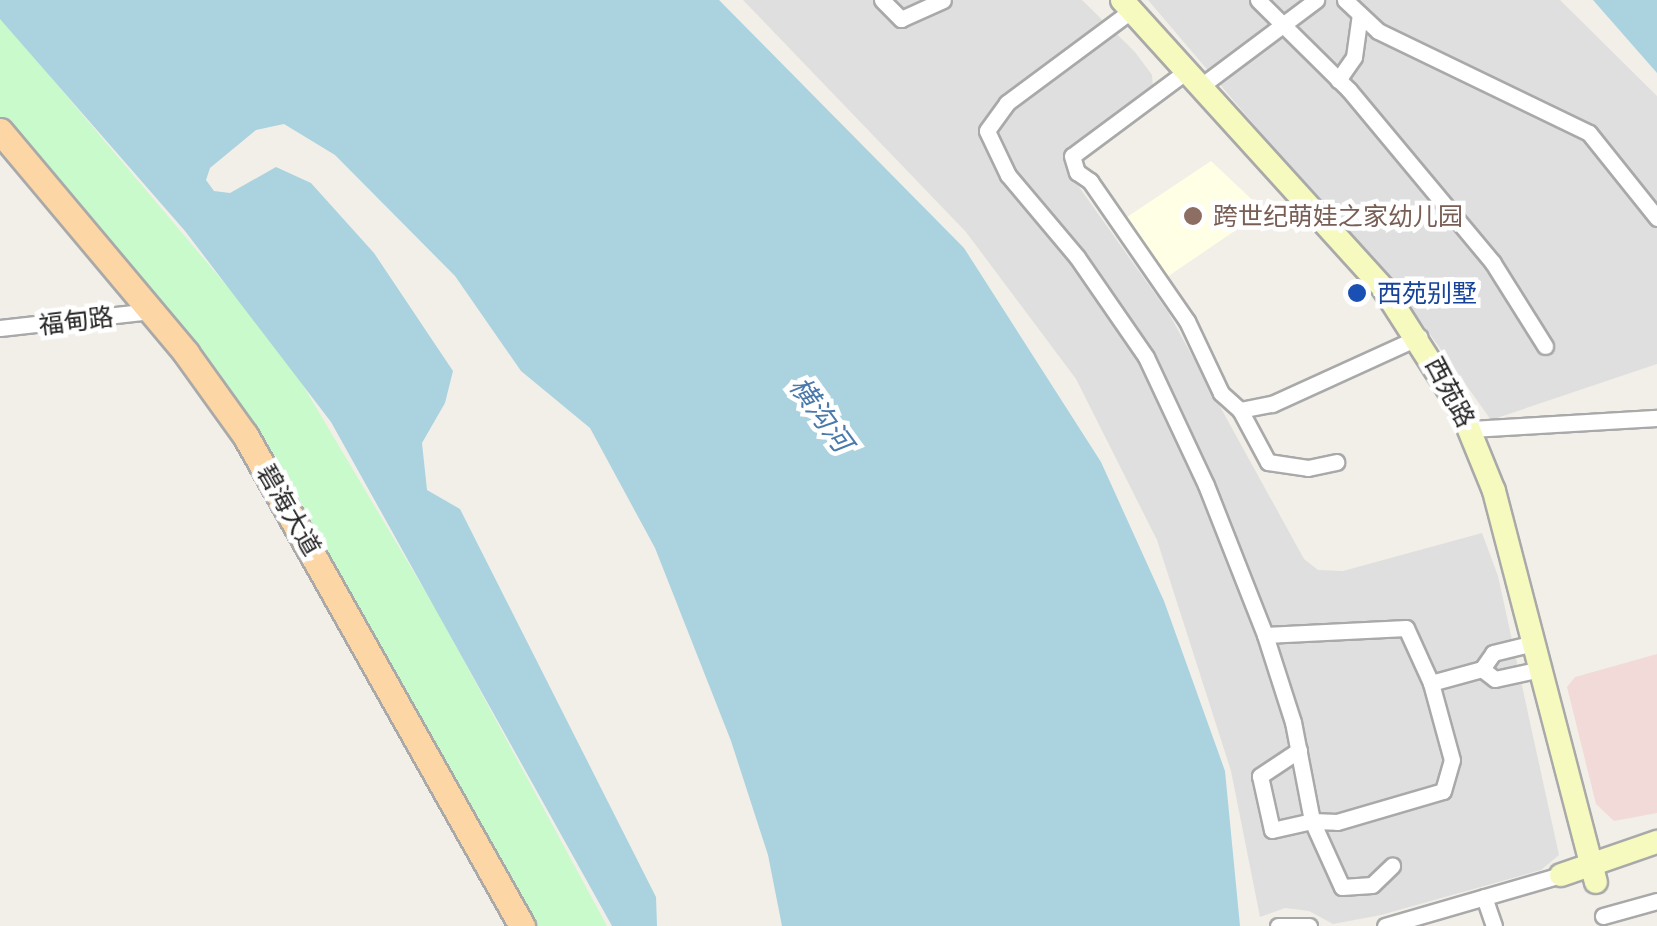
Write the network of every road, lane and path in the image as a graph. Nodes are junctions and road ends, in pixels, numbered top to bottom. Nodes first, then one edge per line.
1 (882, 0) edge
2 (943, 0) edge
3 (1258, 0) edge
4 (1316, 0) edge
5 (1345, 0) edge
6 (1127, 5) edge
7 (1360, 14) junction
8 (1279, 23) junction
9 (1194, 78) junction
10 (1338, 80) junction
11 (0, 131) edge
12 (0, 148) edge
13 (1657, 218) edge
14 (146, 312) junction
15 (0, 328) edge
16 (1419, 337) junction
17 (1545, 346) dead end
18 (1240, 410) junction
19 (1657, 418) edge
20 (1470, 429) junction
21 (1336, 462) dead end
22 (1264, 635) junction
23 (1534, 642) junction
24 (1482, 668) junction
25 (1541, 669) junction
26 (1431, 683) junction
27 (1299, 750) junction
28 (1312, 820) junction
29 (1657, 842) edge
30 (1657, 852) edge
31 (1392, 866) dead end
32 (1594, 872) junction
33 (1561, 875) joint
34 (1484, 897) junction
35 (1657, 901) edge
36 (1604, 921) edge
37 (513, 926) edge
38 (522, 926) edge
39 (1278, 926) edge
40 (1309, 926) edge
41 (1385, 926) edge
42 (1494, 926) edge

1 - 2 street
3 - 8 street
4 - 8 street
5 - 7 street
6 - 9 main road, 西苑路
6 - 22 street
7 - 10 street
7 - 13 street
8 - 9 street
8 - 10 street
9 - 16 main road, 西苑路
9 - 18 street
10 - 17 street
11 - 14 main road, 碧海大道
12 - 14 main road, 碧海大道
14 - 15 street, 福甸路
14 - 37 main road, 碧海大道
14 - 38 main road, 碧海大道
16 - 18 street
16 - 20 main road, 西苑路
18 - 21 street
19 - 20 street
20 - 23 main road, 西苑路
22 - 26 street
22 - 27 street
23 - 24 street
23 - 25 main road, 西苑路
24 - 25 street
24 - 26 street
25 - 32 main road, 西苑路
26 - 28 street
27 - 28 street
27 - 28 street
28 - 31 street
29 - 32 main road
30 - 32 main road
32 - 33 main road
32 - 36 street
33 - 34 street
34 - 41 street
34 - 42 street
35 - 36 street
39 - 40 street

